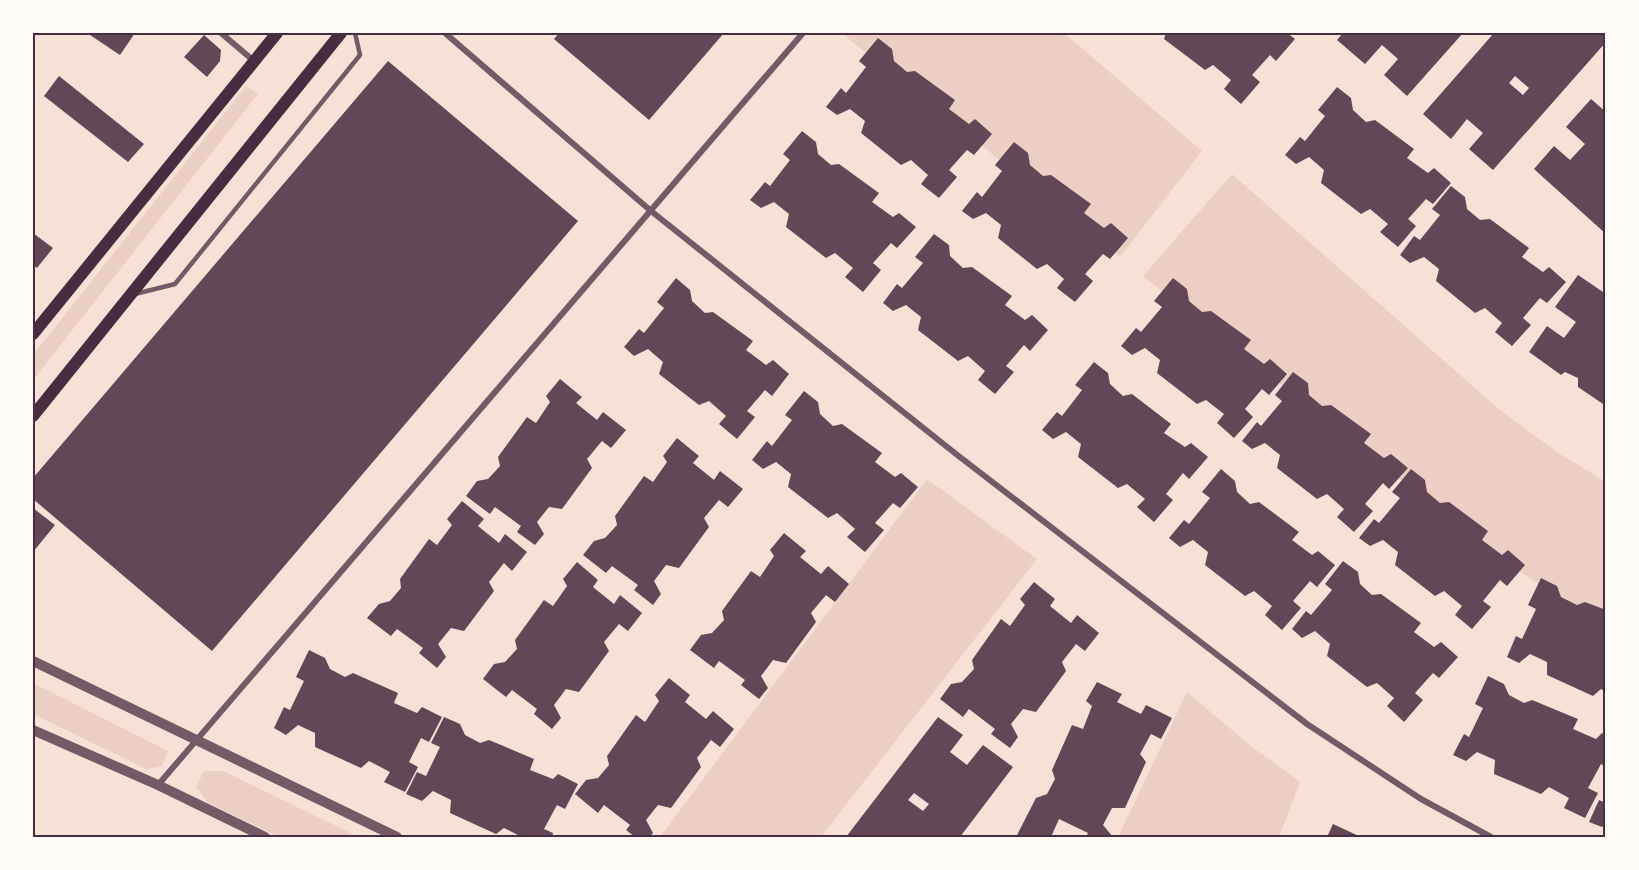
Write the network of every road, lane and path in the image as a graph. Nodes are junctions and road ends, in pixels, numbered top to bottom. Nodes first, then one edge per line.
1 (221, 33) edge
2 (277, 33) edge
3 (340, 33) edge
4 (355, 33) edge
5 (444, 33) edge
6 (803, 33) edge
7 (254, 61) junction
8 (651, 211) junction
9 (130, 296) junction
10 (33, 334) edge
11 (33, 416) edge
12 (33, 661) edge
13 (33, 730) edge
14 (198, 739) junction
15 (158, 785) junction
16 (265, 837) edge
17 (397, 837) edge
18 (1491, 837) edge

1 - 7 street
2 - 7 main road
3 - 9 main road
4 - 9 lane
5 - 8 street
6 - 8 street
7 - 10 main road
8 - 14 street
8 - 18 street
9 - 11 main road
12 - 14 street
13 - 15 street
14 - 15 street
14 - 17 street
15 - 16 street

